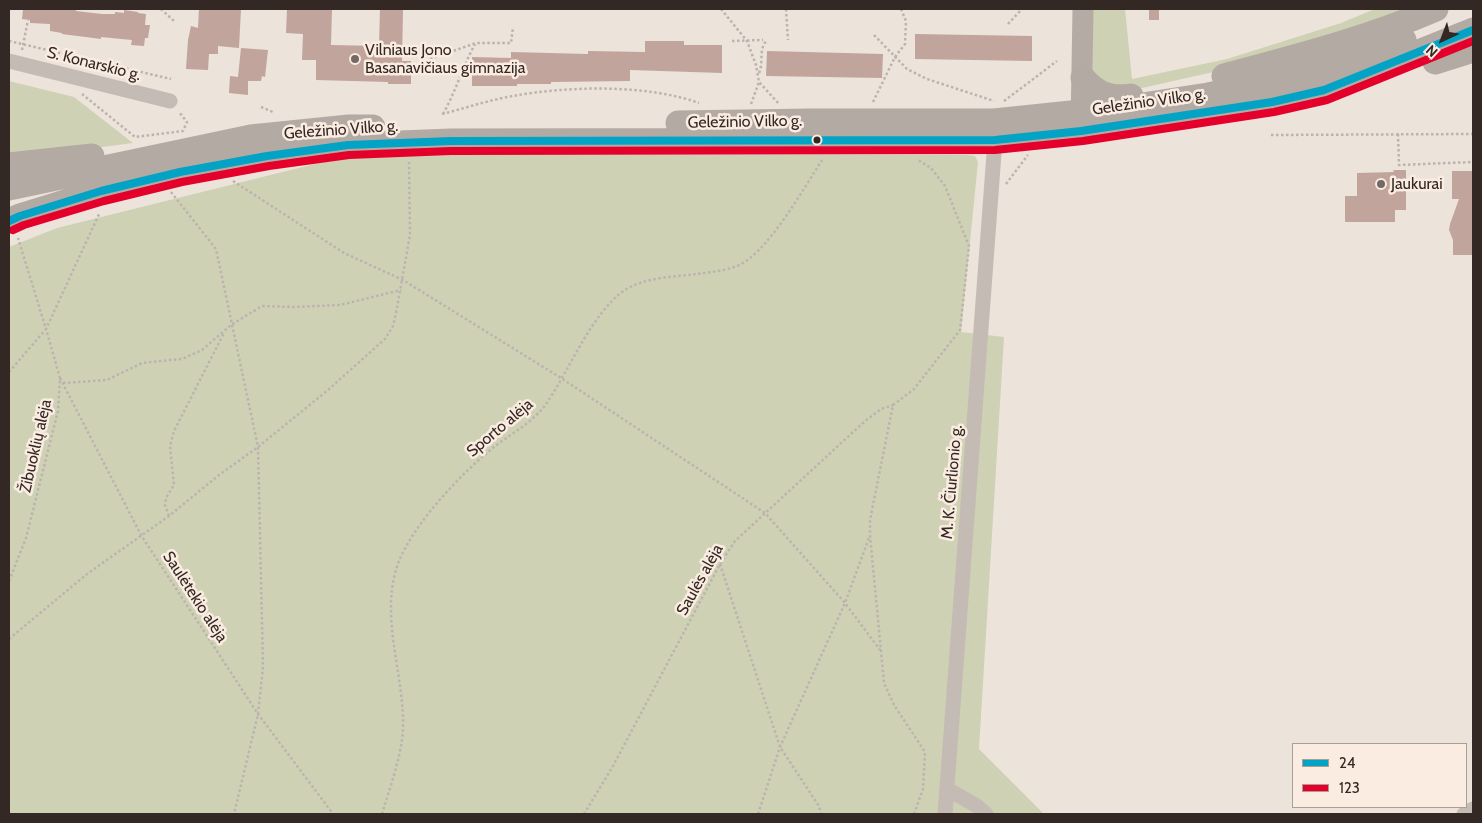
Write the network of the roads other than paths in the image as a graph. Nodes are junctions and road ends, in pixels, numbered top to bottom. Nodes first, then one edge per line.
1 (1083, 9) edge
2 (1436, 9) edge
3 (1473, 12) edge
4 (1412, 19) junction
5 (1473, 30) edge
6 (1473, 50) edge
7 (14, 62) edge
8 (1083, 78) junction
9 (1325, 78) junction
10 (1140, 95) junction
11 (1208, 95) junction
12 (170, 101) dead end
13 (1082, 121) junction
14 (251, 137) junction
15 (995, 146) junction
16 (9, 165) edge
17 (9, 188) edge
18 (13, 229) edge
19 (947, 789) junction
20 (1473, 809) edge
21 (945, 814) edge
22 (986, 814) edge
23 (1464, 814) edge

1 - 8 main road
2 - 4 highway
3 - 9 highway, Geležinio Vilko g.
4 - 9 highway
4 - 10 highway
5 - 9 highway, Geležinio Vilko g.
6 - 9 highway
7 - 12 street, S. Konarskio g.
8 - 10 highway
8 - 13 main road
9 - 11 highway, Geležinio Vilko g.
9 - 13 highway, Geležinio Vilko g.
10 - 11 highway
11 - 13 highway, Geležinio Vilko g.
13 - 14 highway, Geležinio Vilko g.
13 - 15 highway, Geležinio Vilko g.
14 - 16 highway
14 - 17 highway, Geležinio Vilko g.
15 - 18 highway, Geležinio Vilko g.
15 - 19 street, M. K. Čiurlionio g.
19 - 21 street, M. K. Čiurlionio g.
19 - 22 street
20 - 23 street

